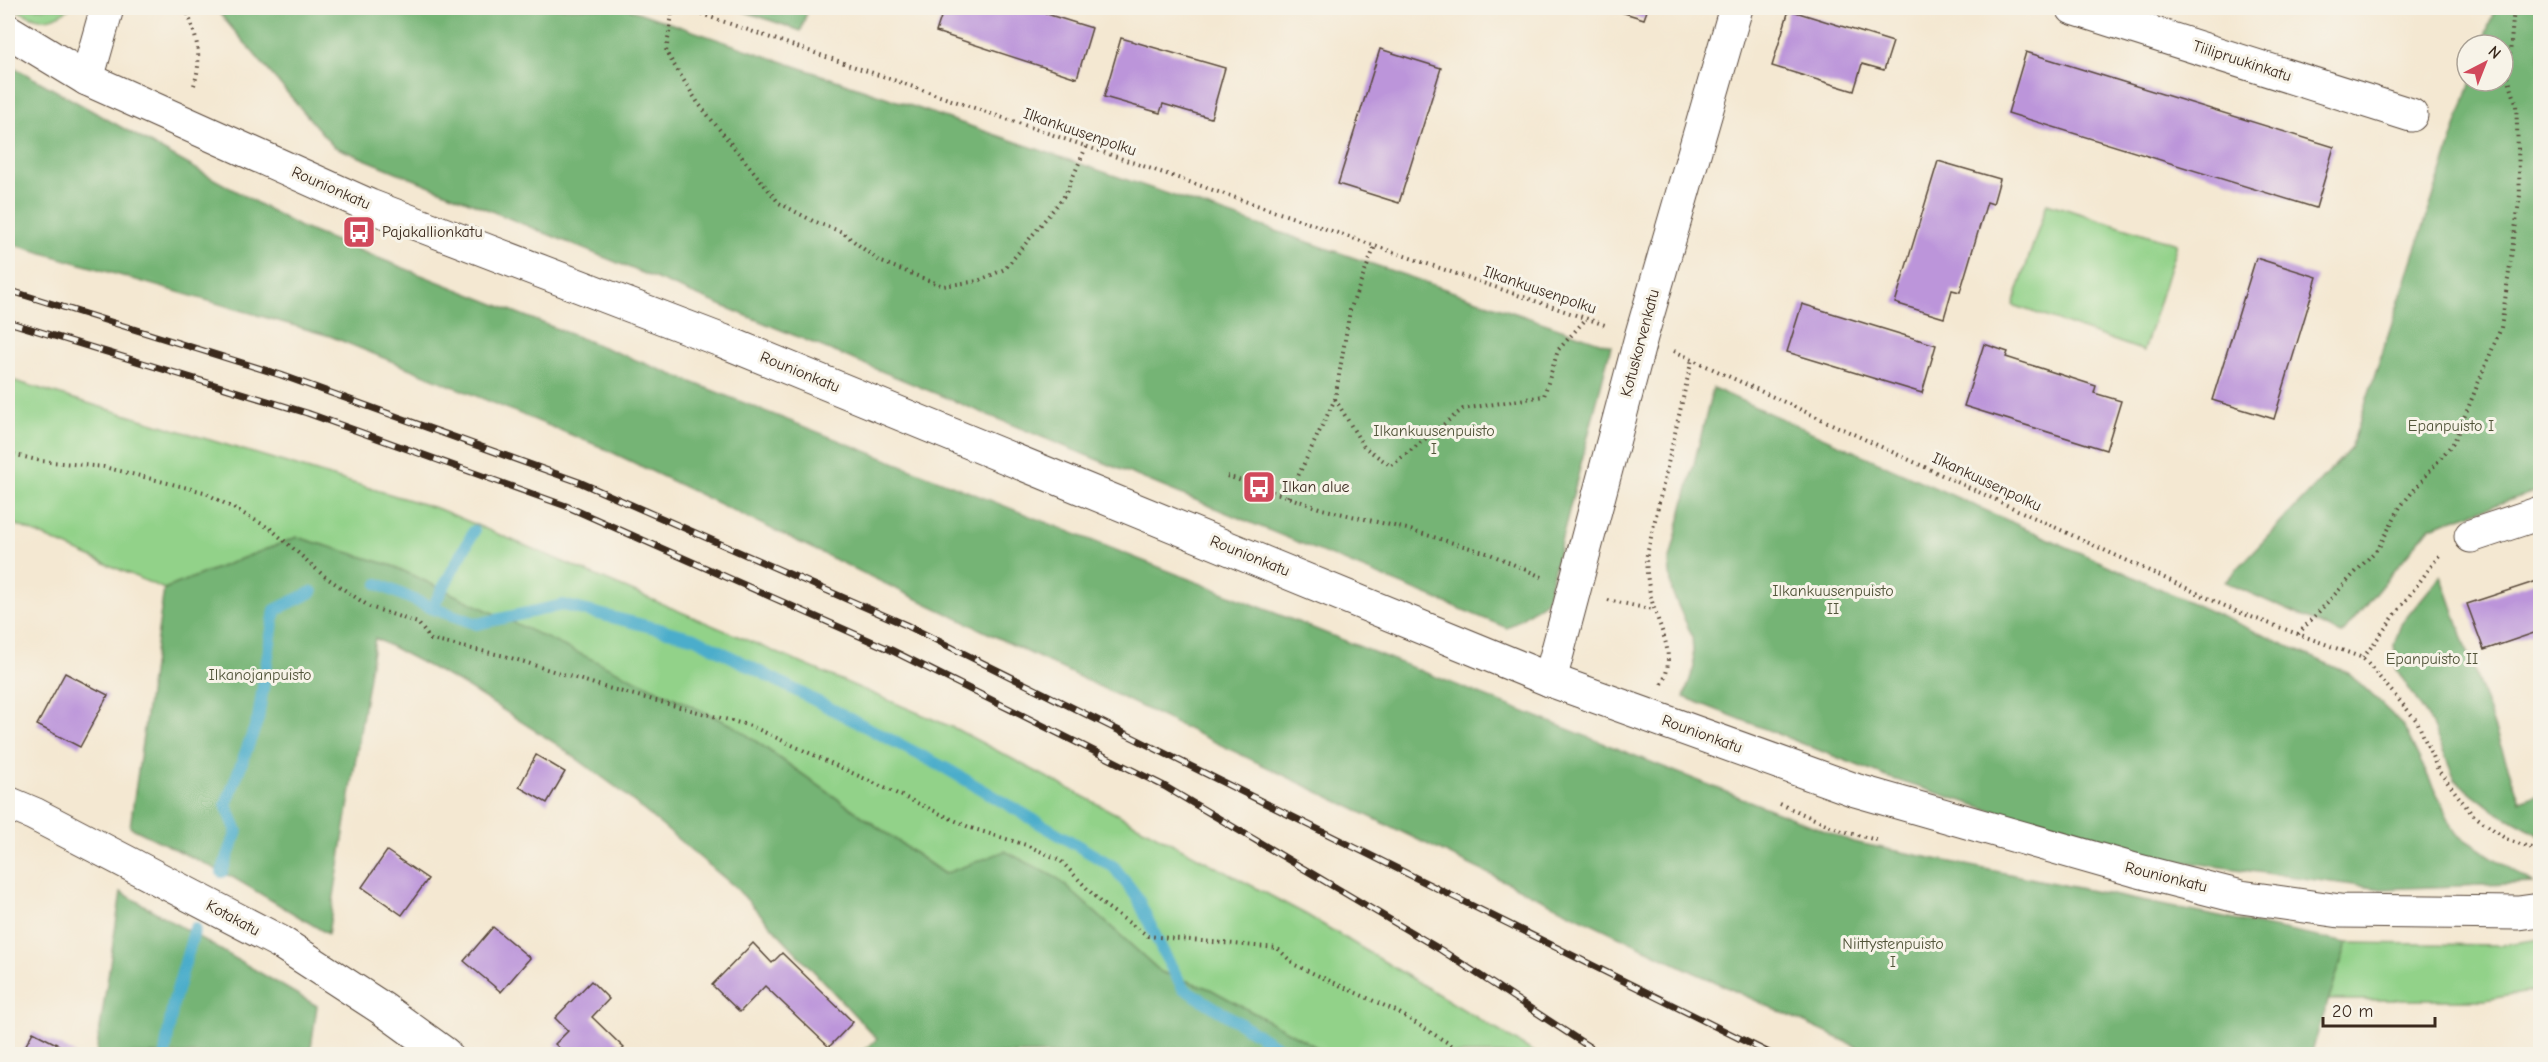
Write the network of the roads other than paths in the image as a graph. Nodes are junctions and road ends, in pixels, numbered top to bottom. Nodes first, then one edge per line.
1 (107, 8) edge
2 (1736, 8) edge
3 (2073, 8) edge
4 (8, 31) edge
5 (87, 79) junction
6 (2411, 115) dead end
7 (2541, 513) edge
8 (2471, 536) road end
9 (1550, 680) junction
10 (8, 803) edge
11 (2541, 910) edge
12 (445, 1054) edge

1 - 5 main road
2 - 9 main road, Kotuskorvenkatu
3 - 6 main road, Tiilipruukinkatu
4 - 5 main road, Rounionkatu
5 - 9 main road, Rounionkatu
7 - 8 main road
9 - 11 main road, Rounionkatu
10 - 12 main road, Kotakatu

